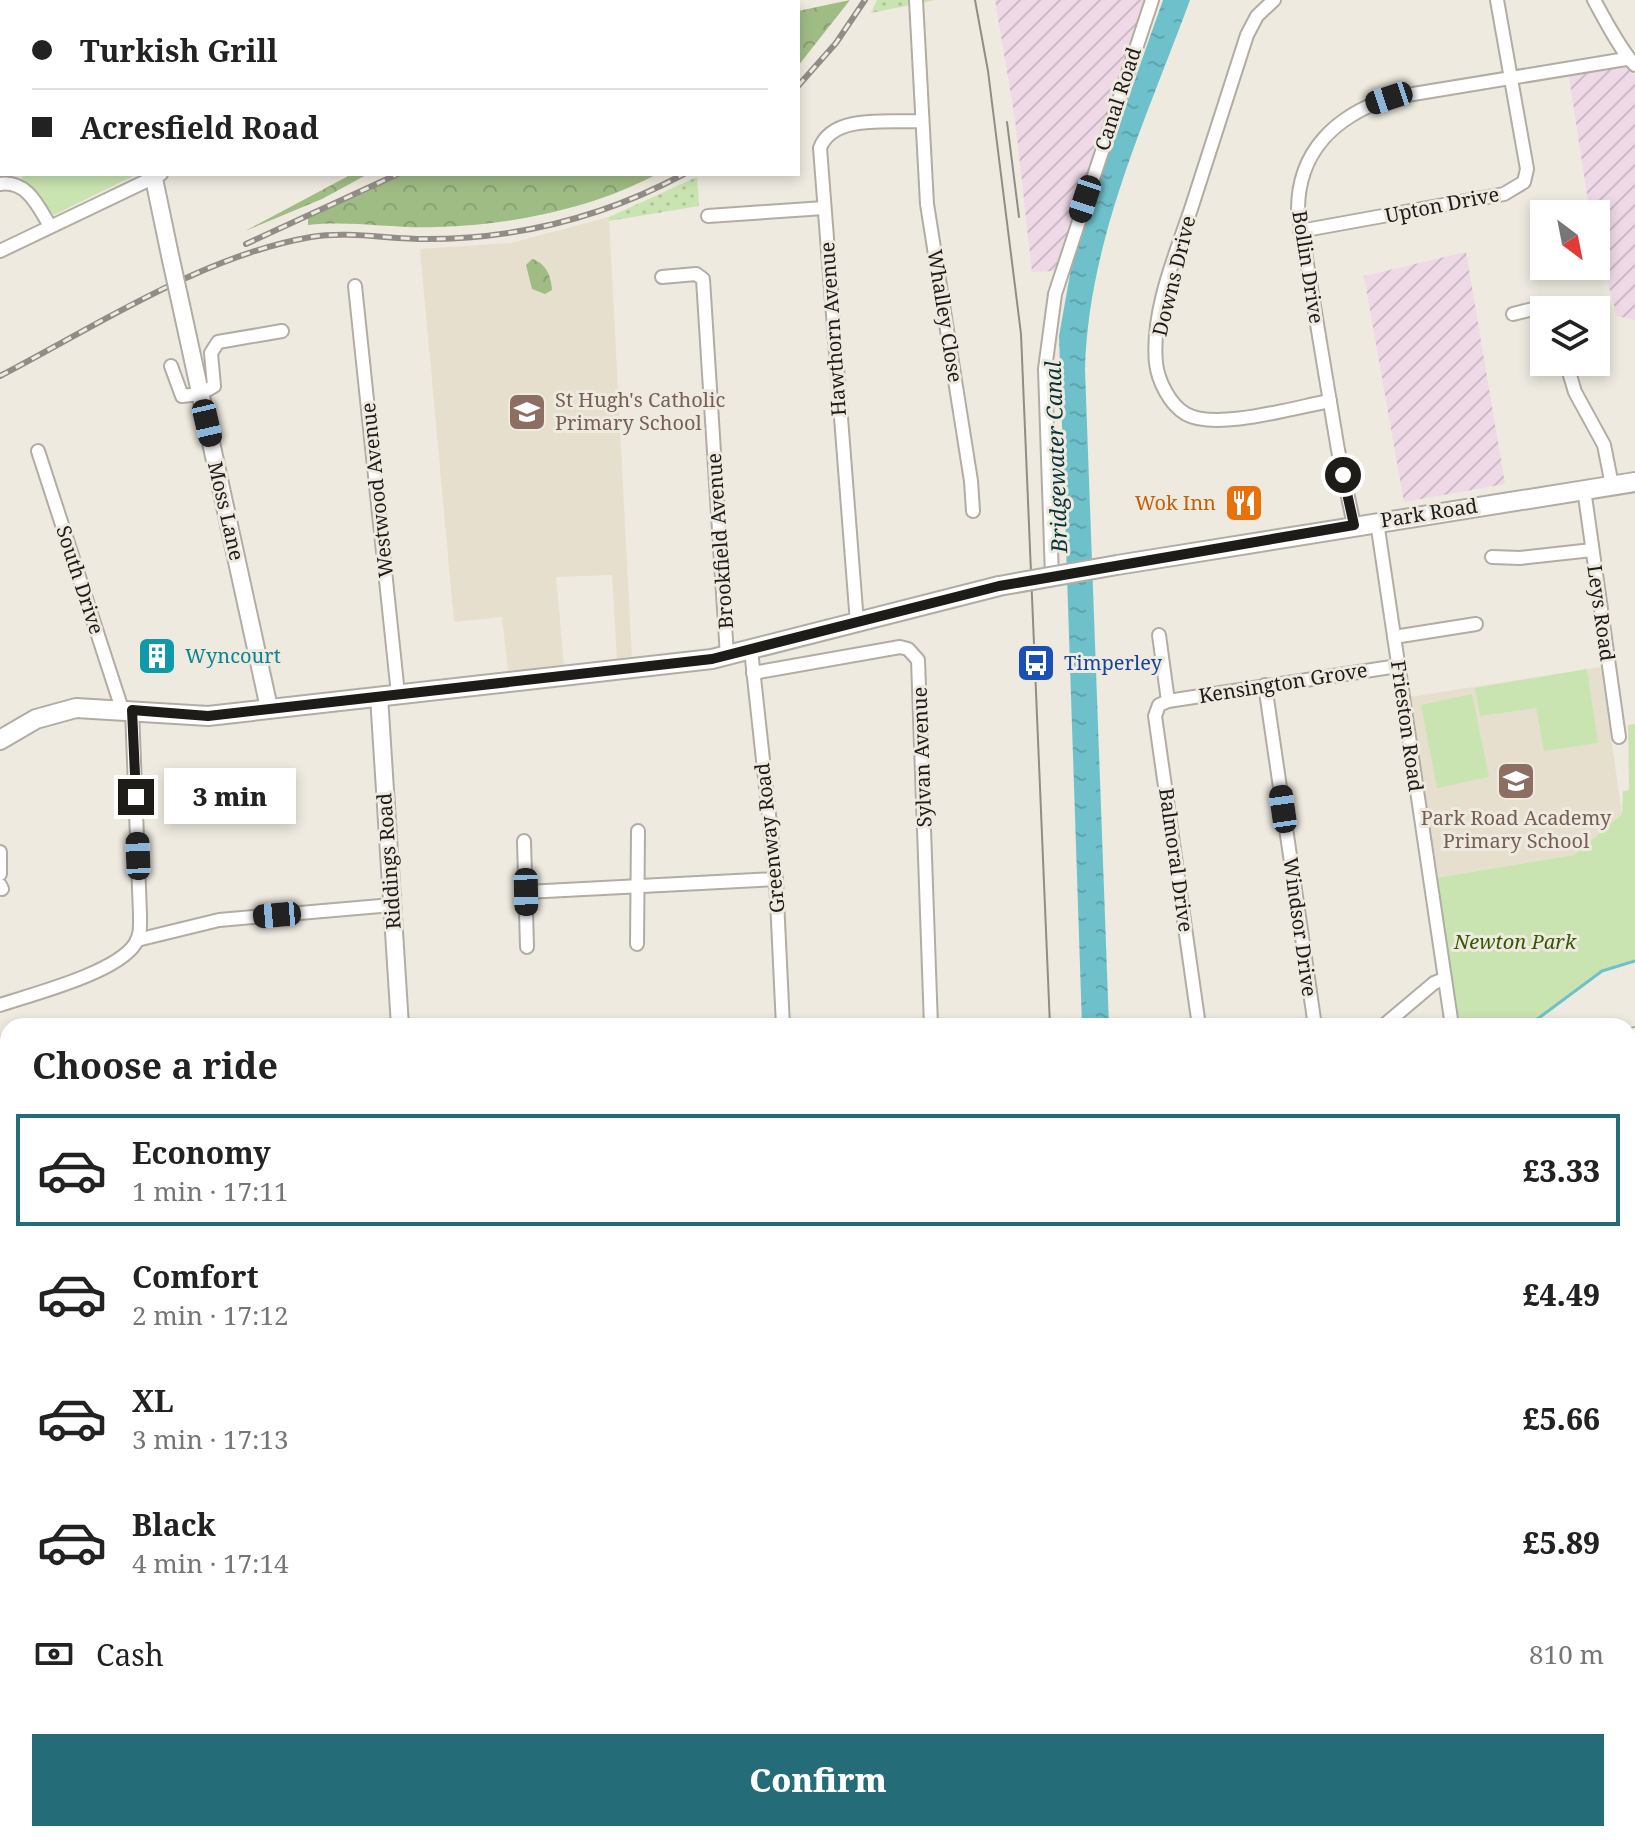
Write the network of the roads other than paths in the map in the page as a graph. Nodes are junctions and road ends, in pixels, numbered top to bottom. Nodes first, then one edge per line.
1 (916, 0) edge
2 (1152, 0) edge
3 (1274, 0) edge
4 (1497, 0) edge
5 (1594, 0) edge
6 (1630, 62) edge
7 (1511, 78) junction
8 (922, 121) junction
9 (154, 176) edge
10 (156, 176) edge
11 (0, 184) edge
12 (824, 208) junction
13 (708, 216) dead end
14 (50, 226) junction
15 (1300, 231) junction
16 (0, 251) edge
17 (662, 277) dead end
18 (355, 286) dead end
19 (1530, 310) edge
20 (1513, 314) dead end
21 (282, 331) dead end
22 (171, 366) dead end
23 (1570, 376) edge
24 (200, 394) junction
25 (1330, 401) junction
26 (38, 451) dead end
27 (1635, 482) edge
28 (1612, 485) junction
29 (1584, 489) junction
30 (973, 511) dead end
31 (1377, 522) junction
32 (1354, 525) junction
33 (1592, 550) junction
34 (1492, 557) dead end
35 (1052, 577) junction
36 (857, 623) junction
37 (1476, 624) dead end
38 (1159, 635) dead end
39 (1394, 637) junction
40 (751, 650) junction
41 (727, 656) junction
42 (1398, 666) junction
43 (753, 673) junction
44 (1265, 685) junction
45 (398, 694) junction
46 (379, 696) junction
47 (1168, 701) junction
48 (269, 708) junction
49 (127, 710) junction
50 (1619, 737) dead end
51 (0, 740) edge
52 (638, 831) dead end
53 (524, 840) dead end
54 (0, 852) edge
55 (0, 874) edge
56 (776, 879) junction
57 (637, 887) junction
58 (526, 892) junction
59 (392, 905) junction
60 (137, 940) junction
61 (636, 944) dead end
62 (526, 947) dead end
63 (1444, 979) junction
64 (0, 1005) edge
65 (399, 1018) edge
66 (783, 1018) edge
67 (931, 1018) edge
68 (1198, 1018) edge
69 (1314, 1018) edge
70 (1393, 1018) edge
71 (1451, 1018) edge

1 - 8 street, Whalley Close
2 - 35 street, Canal Road
3 - 25 street, Downs Drive
4 - 7 street
5 - 6 street
6 - 7 street, Bollin Drive
7 - 15 street, Bollin Drive
7 - 15 street, Upton Drive
8 - 12 street, Hawthorn Avenue
8 - 30 street, Whalley Close
9 - 14 street
10 - 24 street, Moss Lane, bridge
11 - 14 street
12 - 13 street
12 - 36 street, Hawthorn Avenue
14 - 16 street
15 - 25 street, Bollin Drive
17 - 41 street, Brookfield Avenue
18 - 45 street, Westwood Avenue
19 - 20 street
21 - 24 street
22 - 24 street
23 - 28 street
24 - 48 street, Moss Lane
25 - 32 street, Bollin Drive
26 - 49 street, South Drive
27 - 28 main road, Park Road
28 - 29 main road, Park Road
29 - 31 main road, Park Road
29 - 33 street, Leys Road
31 - 32 main road, Park Road
31 - 39 street, Frieston Road
32 - 35 main road, Park Road, bridge
33 - 34 street
33 - 50 street, Leys Road
35 - 36 main road, Park Road, bridge
36 - 40 main road, Park Road
37 - 39 street
38 - 47 street
39 - 42 street, Frieston Road
40 - 41 main road, Park Road
40 - 43 street, Greenway Road
41 - 45 main road, Park Road
42 - 44 street, Kensington Grove
42 - 63 street, Frieston Road
43 - 56 street, Greenway Road
43 - 67 street, Sylvan Avenue
44 - 47 street, Kensington Grove
44 - 69 street, Windsor Drive
45 - 46 main road, Park Road
46 - 48 main road, Park Road
46 - 59 street, Riddings Road
47 - 68 street, Balmoral Drive
48 - 49 main road, Park Road
49 - 51 main road, Park Road
49 - 60 street, South Drive
52 - 57 street
53 - 58 street
54 - 55 street
56 - 57 street
56 - 66 street, Greenway Road
57 - 58 street
57 - 61 street
58 - 62 street
59 - 60 street
59 - 65 street, Riddings Road
60 - 64 street
63 - 70 street
63 - 71 street, Frieston Road

